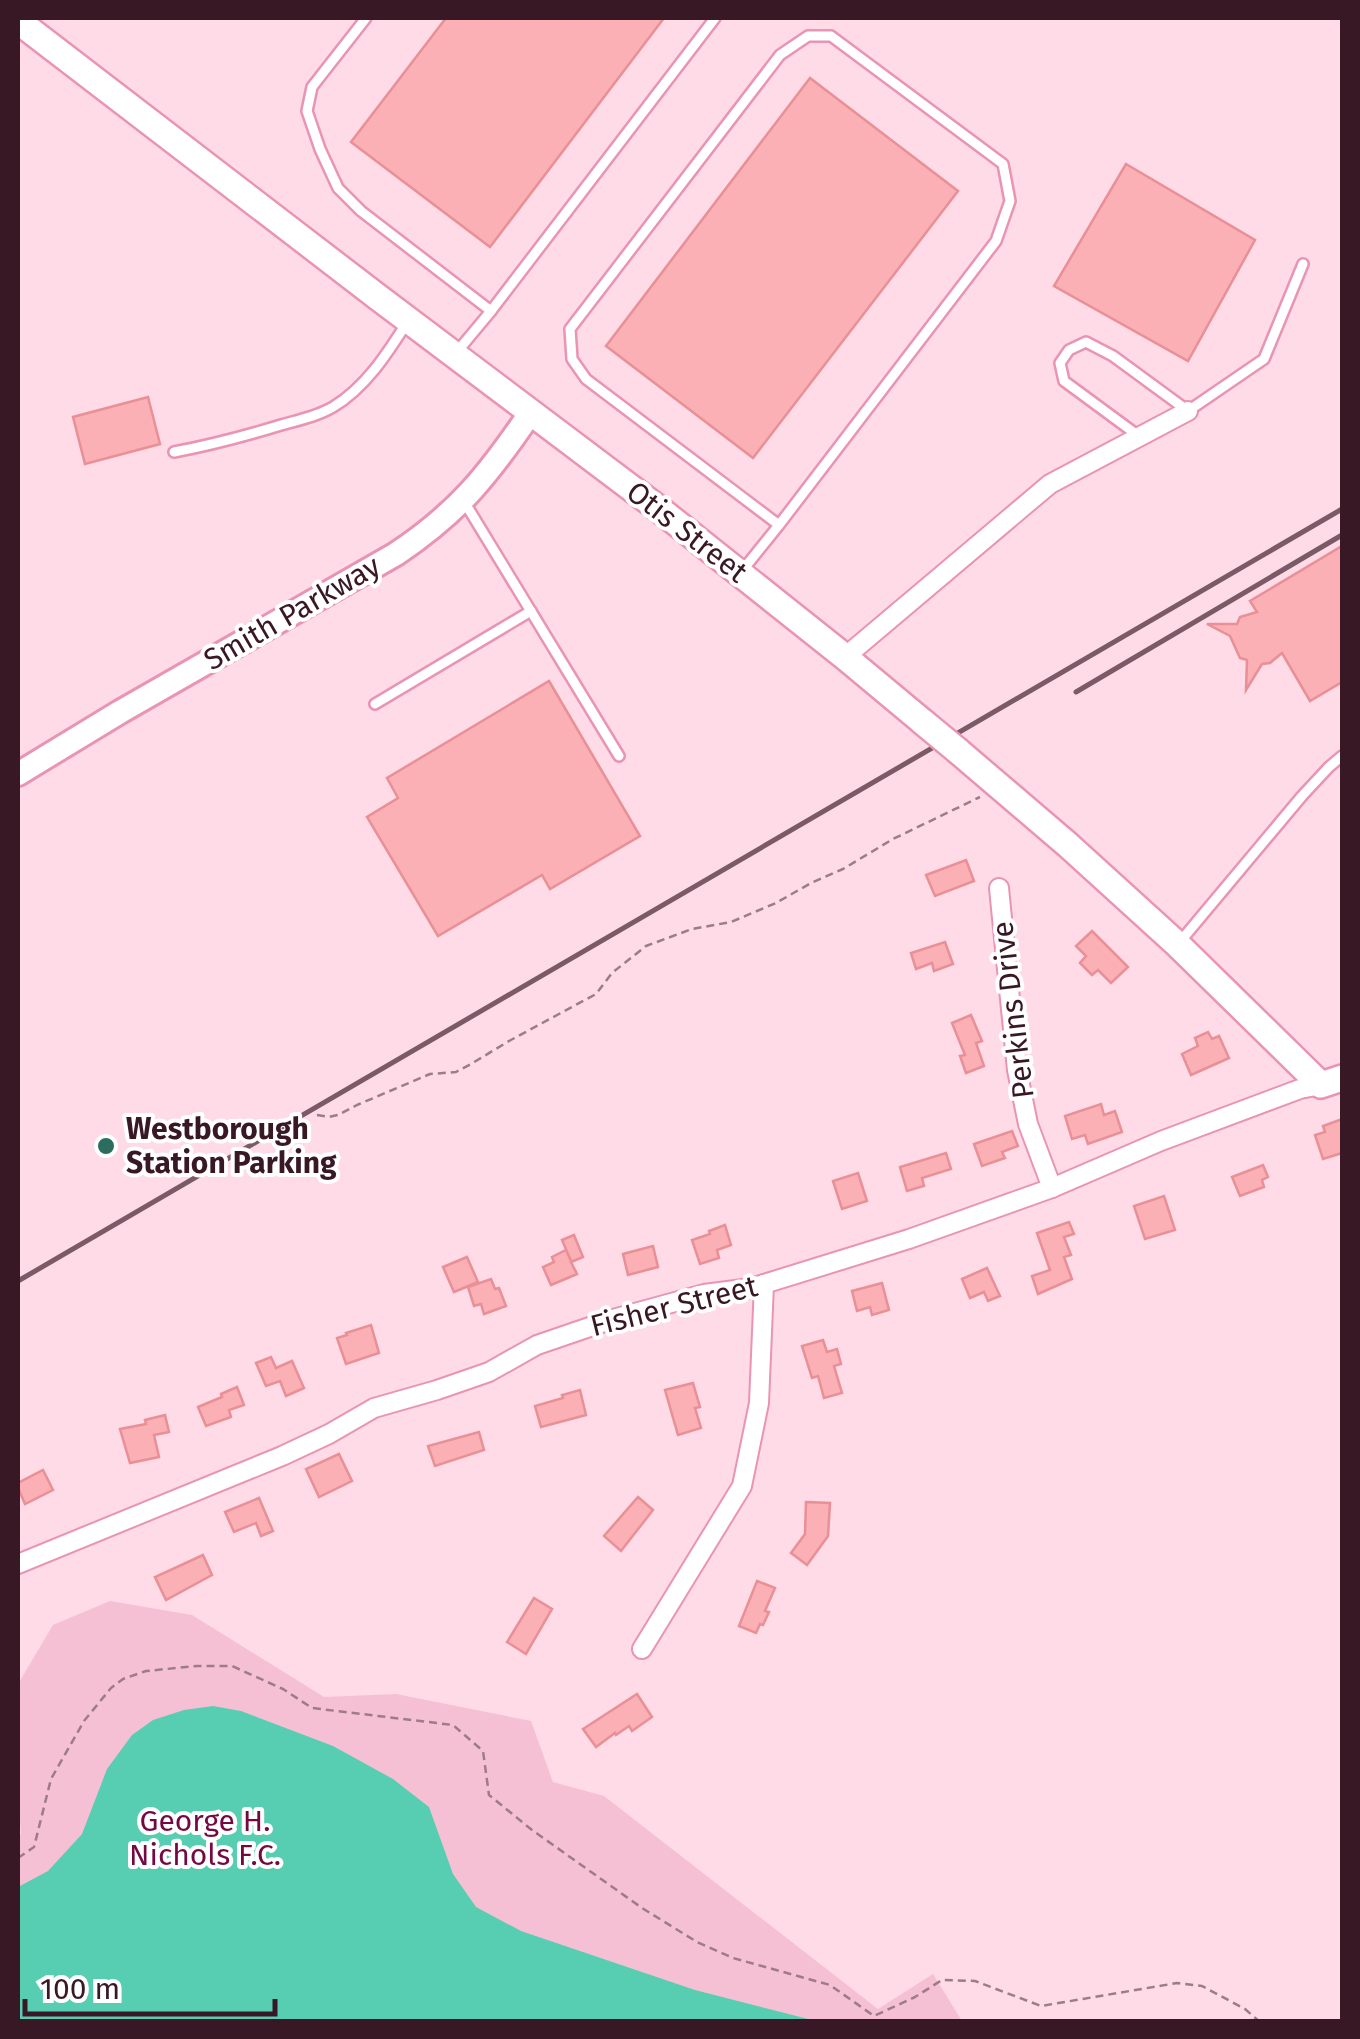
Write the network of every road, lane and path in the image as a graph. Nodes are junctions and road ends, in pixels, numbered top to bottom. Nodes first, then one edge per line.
1 (366, 18) edge
2 (715, 18) edge
3 (18, 21) edge
4 (1303, 264) dead end
5 (491, 311) junction
6 (409, 321) junction
7 (455, 356) junction
8 (1188, 411) junction
9 (531, 412) junction
10 (1140, 436) junction
11 (174, 452) dead end
12 (464, 501) junction
13 (779, 524) junction
14 (741, 573) junction
15 (531, 611) junction
16 (845, 656) junction
17 (375, 704) dead end
18 (619, 756) dead end
19 (1342, 756) edge
20 (18, 774) edge
21 (998, 786) junction
22 (999, 888) dead end
23 (1178, 945) junction
24 (1332, 1081) edge
25 (316, 1115) dead end
26 (1052, 1188) junction
27 (764, 1284) junction
28 (18, 1564) edge
29 (642, 1649) dead end
30 (18, 1858) edge
31 (1260, 2022) edge

1 - 5 lane
2 - 5 lane
3 - 6 main road, Otis Street
4 - 8 lane
5 - 7 lane
6 - 7 main road, Otis Street
6 - 11 lane
7 - 9 main road, Otis Street
8 - 10 street
8 - 10 lane
9 - 12 street, Smith Parkway
9 - 14 main road, Otis Street
10 - 16 street
12 - 15 lane
12 - 20 street, Smith Parkway
13 - 13 lane
13 - 14 lane
14 - 16 main road, Otis Street
15 - 17 lane
15 - 18 lane
16 - 21 main road, Otis Street, bridge
19 - 23 lane
21 - 23 main road, Otis Street
21 - 25 path
22 - 26 street, Perkins Drive
23 - 24 main road, Otis Street
24 - 26 street, Fisher Street
26 - 27 street, Fisher Street
27 - 28 street, Fisher Street
27 - 29 street
30 - 31 path

